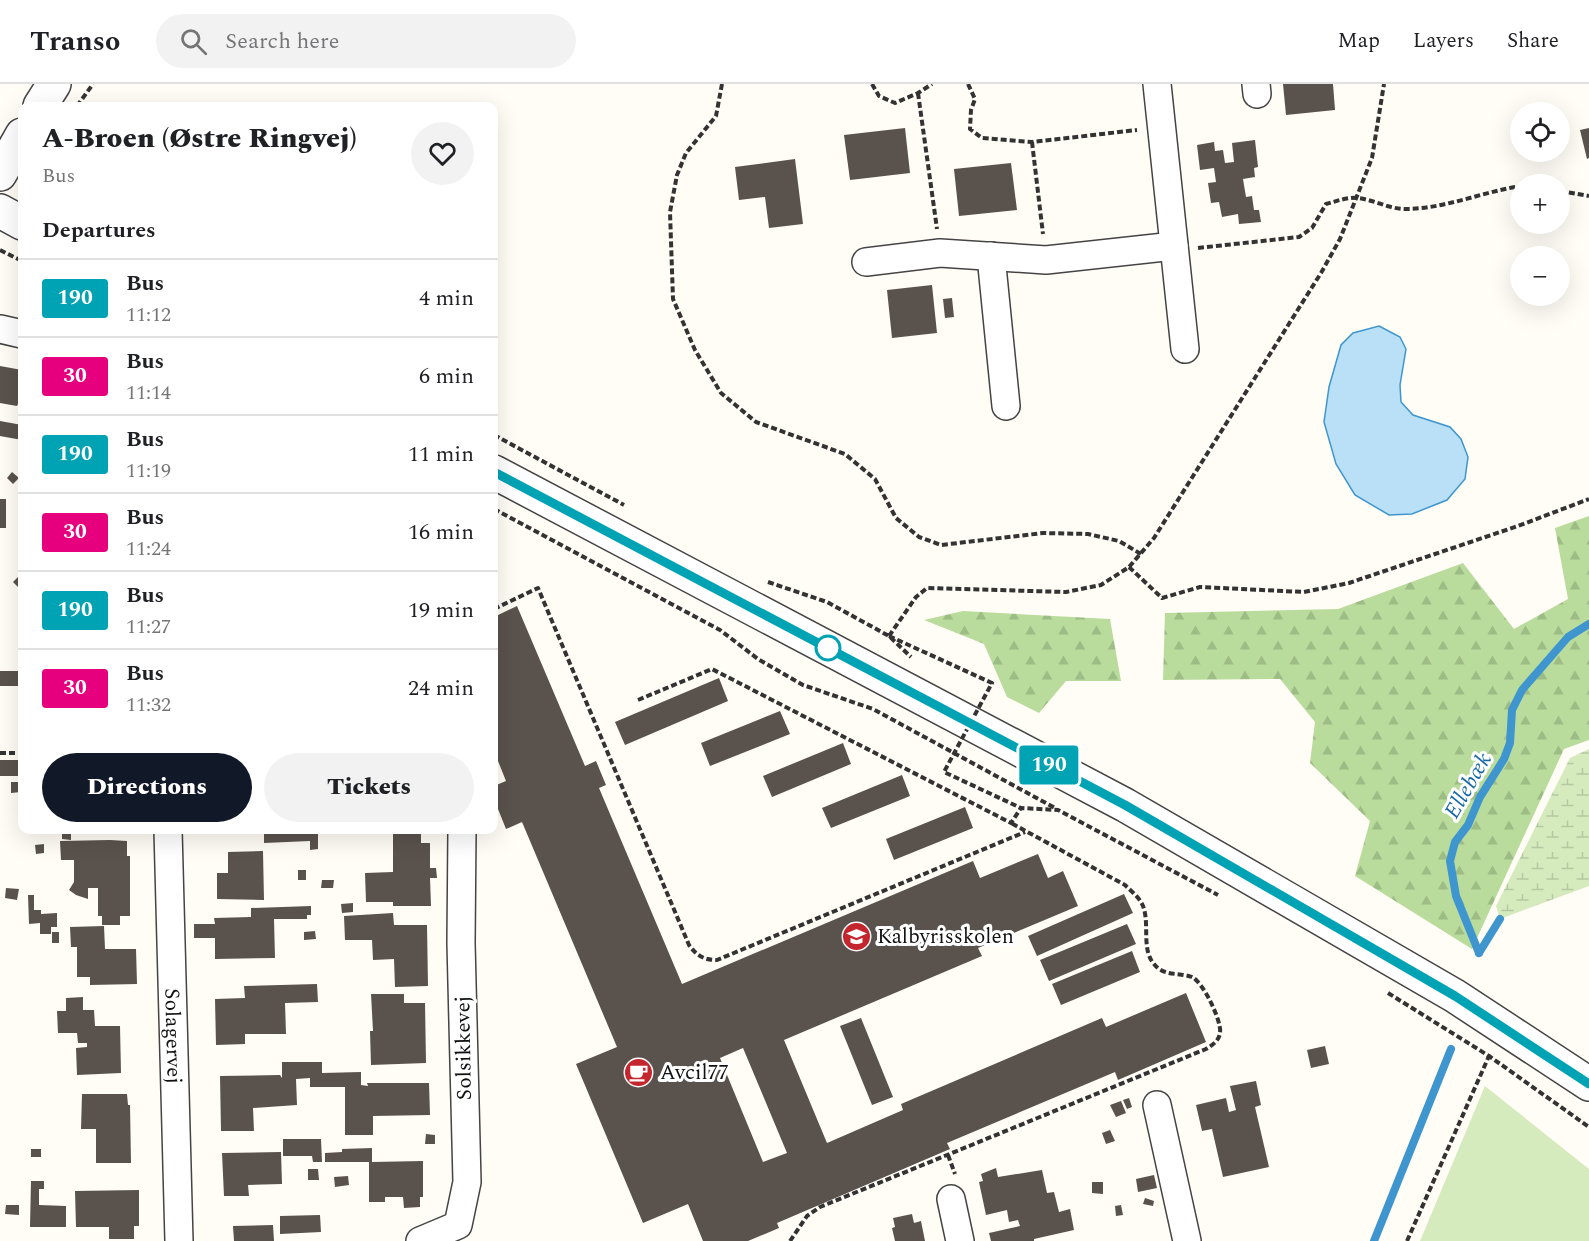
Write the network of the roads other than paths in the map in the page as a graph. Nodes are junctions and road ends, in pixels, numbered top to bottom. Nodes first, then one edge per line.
1 (54, 84) edge
2 (1157, 84) edge
3 (43, 102) edge
4 (18, 142) edge
5 (0, 174) edge
6 (0, 211) edge
7 (18, 221) edge
8 (1174, 246) junction
9 (991, 256) junction
10 (866, 262) dead end
11 (0, 329) edge
12 (18, 333) edge
13 (1185, 349) dead end
14 (1006, 406) dead end
15 (498, 474) edge
16 (168, 834) edge
17 (462, 834) edge
18 (1589, 1084) edge
19 (1156, 1105) dead end
20 (951, 1199) dead end
21 (179, 1241) edge
22 (420, 1241) edge
23 (960, 1241) edge
24 (1187, 1241) edge

1 - 3 street
2 - 8 street
4 - 5 street
6 - 7 street
8 - 9 street
8 - 13 street
9 - 10 street
9 - 14 street
11 - 12 street
15 - 18 street
16 - 21 street, Solagervej
17 - 22 street, Solsikkevej
19 - 24 street
20 - 23 street

